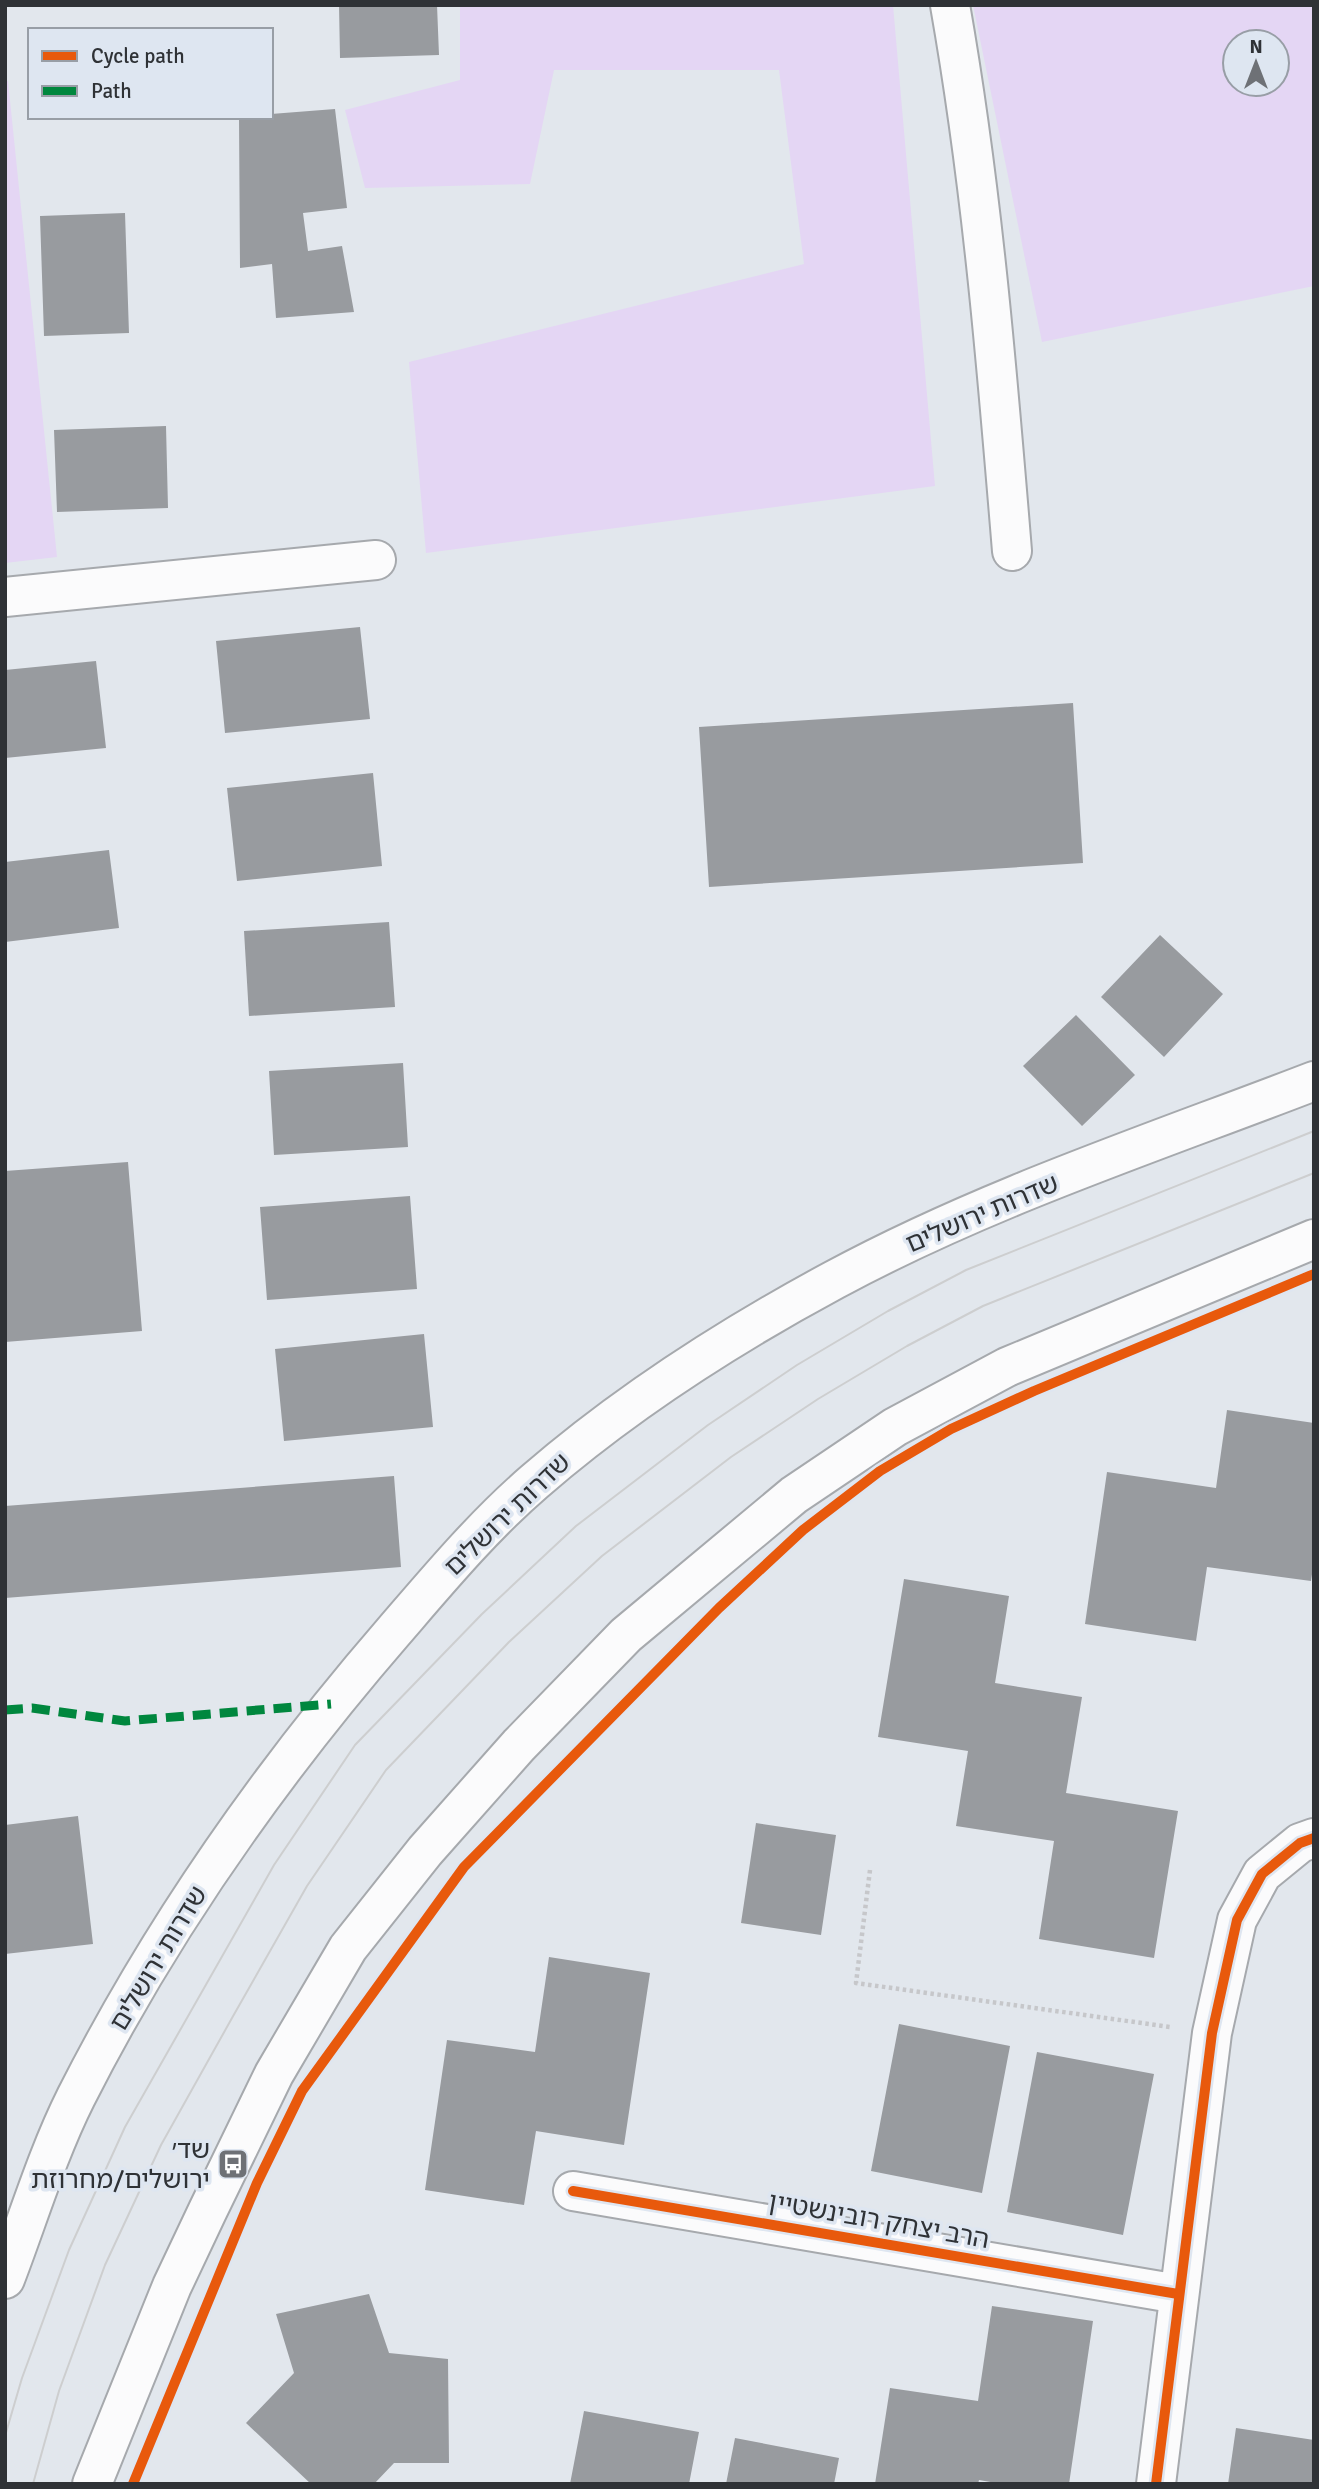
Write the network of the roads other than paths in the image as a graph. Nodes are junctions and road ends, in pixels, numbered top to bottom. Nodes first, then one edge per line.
1 (950, 5) edge
2 (1012, 551) dead end
3 (376, 560) dead end
4 (5, 597) edge
5 (1314, 1081) edge
6 (1314, 1239) edge
7 (1314, 1838) edge
8 (573, 2191) dead end
9 (5, 2279) edge
10 (1178, 2294) junction
11 (92, 2484) edge
12 (1156, 2484) edge

1 - 2 main road
3 - 4 main road
5 - 9 main road, שדרות ירושלים
6 - 11 main road
7 - 10 main road
8 - 10 main road, הרב יצחק רובינשטיין
10 - 12 main road

